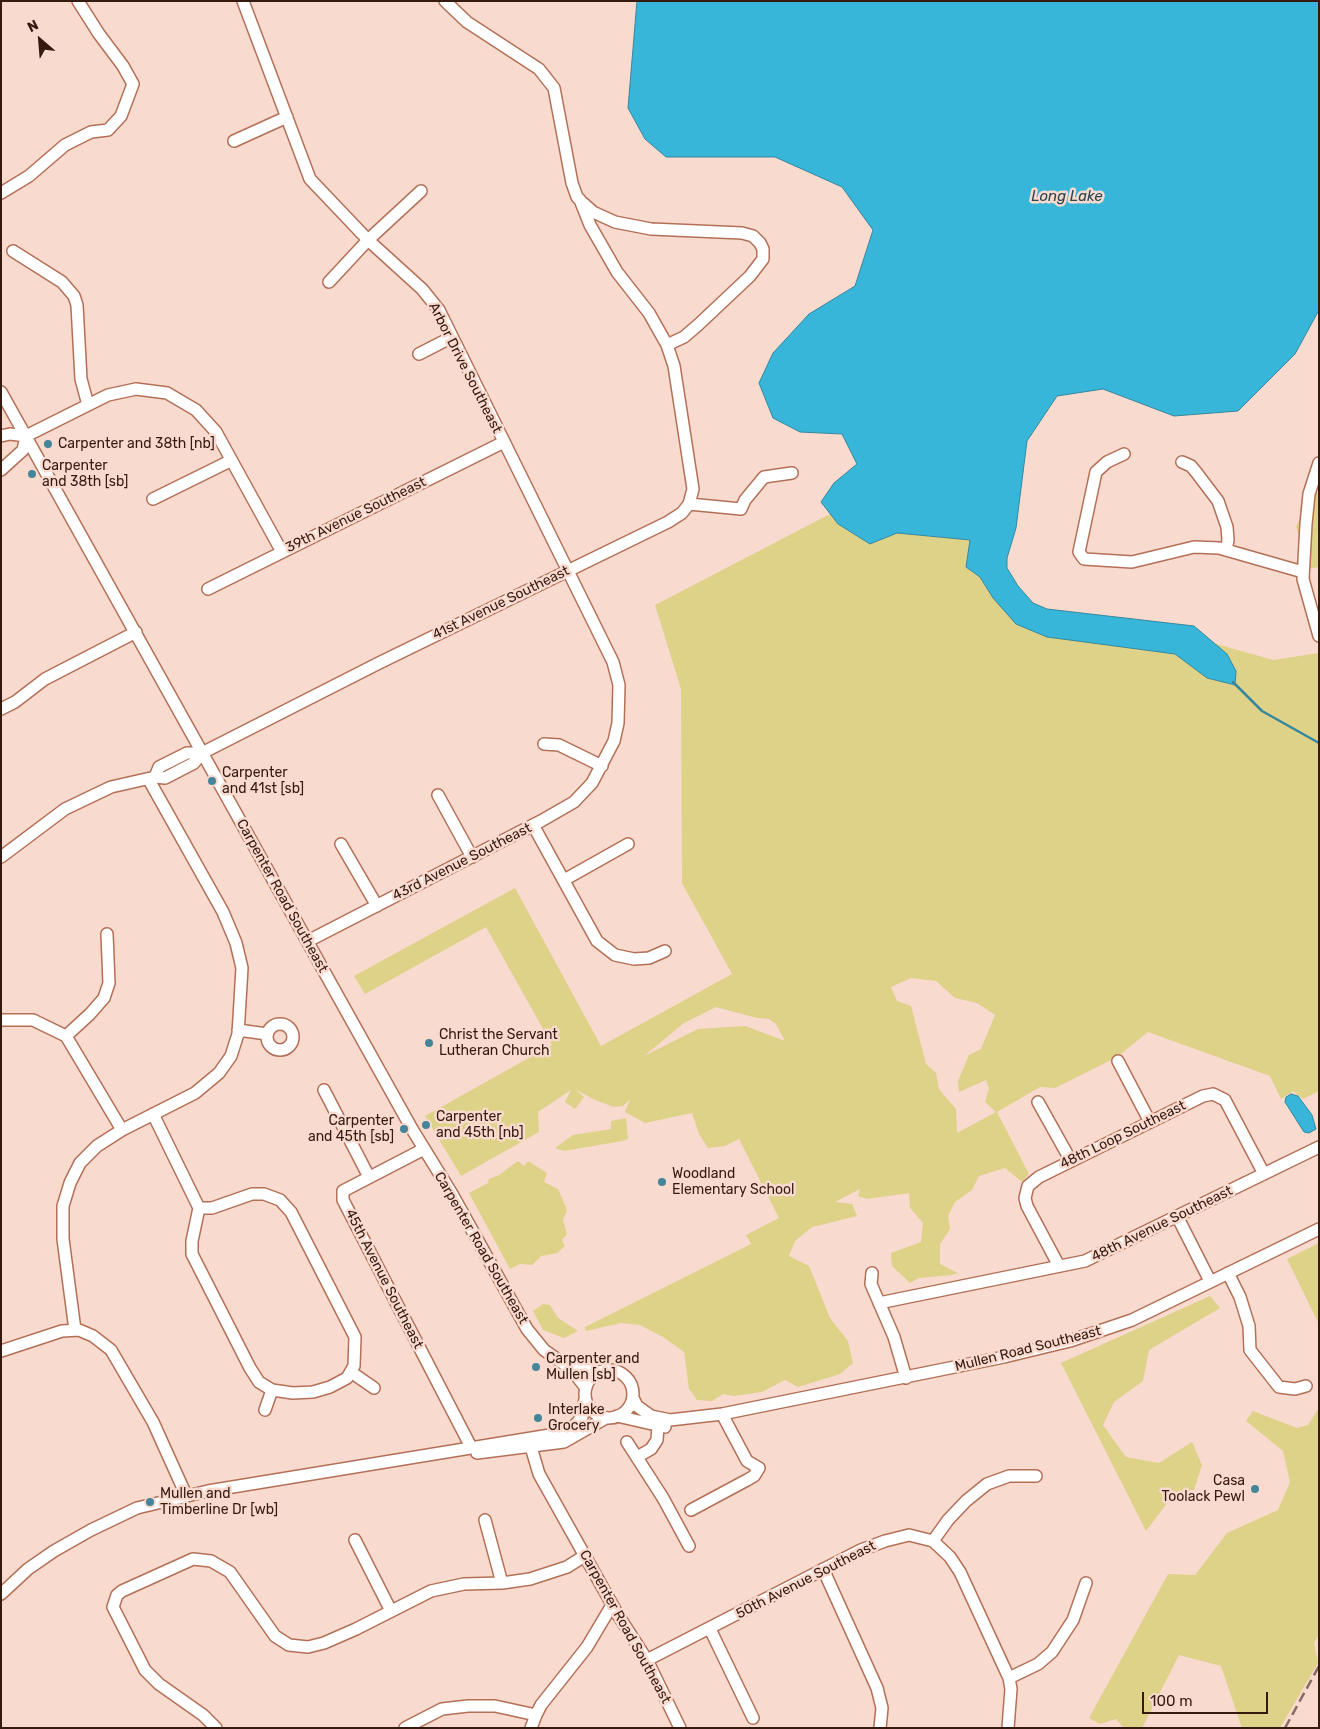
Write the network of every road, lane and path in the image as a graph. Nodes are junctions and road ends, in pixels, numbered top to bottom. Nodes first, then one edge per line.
1 (78, 1) edge
2 (242, 1) edge
3 (445, 1) edge
4 (287, 117) junction
5 (234, 140) dead end
6 (421, 191) dead end
7 (1, 193) edge
8 (580, 200) junction
9 (368, 240) junction
10 (12, 251) dead end
11 (329, 282) dead end
12 (452, 338) junction
13 (667, 345) junction
14 (419, 354) dead end
15 (1, 392) edge
16 (88, 405) junction
17 (1, 436) edge
18 (26, 436) junction
19 (504, 442) junction
20 (1124, 454) dead end
21 (230, 461) junction
22 (1182, 462) dead end
23 (1319, 463) edge
24 (1, 470) edge
25 (792, 473) dead end
26 (153, 498) dead end
27 (689, 504) junction
28 (1226, 550) junction
29 (282, 552) junction
30 (568, 570) junction
31 (1304, 572) junction
32 (208, 589) dead end
33 (136, 632) junction
34 (1319, 636) edge
35 (1, 709) edge
36 (544, 744) dead end
37 (202, 753) junction
38 (602, 766) junction
39 (152, 778) junction
40 (438, 795) dead end
41 (533, 825) junction
42 (341, 844) dead end
43 (628, 844) dead end
44 (1, 857) edge
45 (472, 857) junction
46 (564, 880) junction
47 (377, 906) junction
48 (106, 934) dead end
49 (308, 941) junction
50 (665, 951) dead end
51 (1, 1020) edge
52 (238, 1030) junction
53 (267, 1034) dead end
54 (66, 1036) junction
55 (1118, 1061) dead end
56 (324, 1090) dead end
57 (1038, 1102) dead end
58 (153, 1114) junction
59 (1150, 1122) junction
60 (122, 1130) junction
61 (1319, 1147) edge
62 (424, 1149) junction
63 (1071, 1161) junction
64 (1264, 1174) junction
65 (369, 1177) junction
66 (199, 1208) junction
67 (1178, 1216) junction
68 (1319, 1229) edge
69 (1059, 1266) junction
70 (872, 1273) dead end
71 (1228, 1273) junction
72 (1210, 1282) junction
73 (879, 1303) junction
74 (75, 1330) junction
75 (1, 1351) edge
76 (562, 1362) junction
77 (351, 1372) junction
78 (600, 1372) junction
79 (906, 1378) junction
80 (1306, 1386) dead end
81 (374, 1388) dead end
82 (272, 1390) junction
83 (585, 1393) junction
84 (633, 1398) junction
85 (265, 1410) dead end
86 (721, 1414) junction
87 (612, 1417) junction
88 (658, 1426) junction
89 (556, 1434) junction
90 (627, 1442) dead end
91 (549, 1445) junction
92 (470, 1447) junction
93 (531, 1447) junction
94 (440, 1454) junction
95 (637, 1457) junction
96 (539, 1474) junction
97 (1036, 1476) dead end
98 (186, 1495) junction
99 (690, 1510) dead end
100 (485, 1520) dead end
101 (355, 1540) dead end
102 (933, 1541) junction
103 (689, 1546) dead end
104 (586, 1556) junction
105 (823, 1569) junction
106 (502, 1583) junction
107 (1086, 1583) dead end
108 (1, 1594) edge
109 (612, 1605) junction
110 (391, 1610) junction
111 (710, 1629) junction
112 (647, 1660) junction
113 (1009, 1678) junction
114 (536, 1715) junction
115 (754, 1718) dead end
116 (216, 1728) edge
117 (404, 1728) edge
118 (531, 1728) edge
119 (680, 1728) edge
120 (880, 1728) edge
121 (1008, 1728) edge

1 - 7 street
2 - 4 street, Arbor Drive Southeast
3 - 8 street
4 - 5 street
4 - 9 street, Arbor Drive Southeast
6 - 9 street
8 - 13 street
8 - 13 street
9 - 11 street
9 - 12 street, Arbor Drive Southeast
10 - 16 street
12 - 14 street
12 - 19 street, Arbor Drive Southeast
13 - 27 street
15 - 18 street, Carpenter Road Southeast
16 - 18 street
16 - 21 street
17 - 18 street
18 - 24 street
18 - 33 street, Carpenter Road Southeast
19 - 29 street, 39th Avenue Southeast
19 - 30 street, Arbor Drive Southeast
20 - 28 street
21 - 26 street
21 - 29 street
22 - 28 street
23 - 31 street
25 - 27 street
27 - 30 street, 41st Avenue Southeast
28 - 31 street
29 - 32 street, 39th Avenue Southeast
30 - 37 street, 41st Avenue Southeast
30 - 38 street, Arbor Drive Southeast
31 - 34 street
33 - 35 street
33 - 37 street, Carpenter Road Southeast
36 - 38 street
37 - 39 street, 41st Avenue Southeast
37 - 49 street, Carpenter Road Southeast
38 - 41 street, 43rd Avenue Southeast
39 - 44 street, 41st Avenue Southeast
39 - 52 street
40 - 45 street
41 - 45 street, 43rd Avenue Southeast
41 - 46 street
42 - 47 street
43 - 46 street
45 - 47 street, 43rd Avenue Southeast
46 - 50 street
47 - 49 street, 43rd Avenue Southeast
48 - 54 street
49 - 62 street, Carpenter Road Southeast
51 - 54 street
52 - 53 street
52 - 58 street
54 - 60 street
55 - 59 street
56 - 65 street
57 - 63 street
58 - 60 street
58 - 66 street
59 - 63 street, 48th Loop Southeast
59 - 64 street, 48th Loop Southeast
60 - 74 street
61 - 64 street, 48th Avenue Southeast
62 - 65 street, 45th Avenue Southeast
62 - 76 street, Carpenter Road Southeast
63 - 69 street, 48th Loop Southeast
64 - 67 street, 48th Avenue Southeast
65 - 92 street, 45th Avenue Southeast
66 - 77 street
66 - 82 street
67 - 69 street, 48th Avenue Southeast
67 - 72 street
68 - 71 street, Mullen Road Southeast
69 - 73 street, 48th Avenue Southeast
70 - 73 street
71 - 72 street, Mullen Road Southeast
71 - 80 street
72 - 79 street, Mullen Road Southeast
73 - 79 street
74 - 75 street
74 - 98 street
76 - 78 street, Carpenter Road Southeast
76 - 83 street, Carpenter Road Southeast
77 - 81 street
77 - 82 street
78 - 83 street
78 - 84 street
79 - 86 street, Mullen Road Southeast
82 - 85 street
83 - 87 street
83 - 89 street
84 - 86 street, Mullen Road Southeast
84 - 87 street
86 - 88 street, Mullen Road Southeast
86 - 99 street
87 - 88 street, Mullen Road Southeast
87 - 91 street
88 - 95 street
89 - 92 street
89 - 93 street
90 - 95 street
91 - 93 street
91 - 96 street
92 - 94 street
93 - 94 street
93 - 96 street, Carpenter Road Southeast
94 - 98 street
95 - 103 street
96 - 104 street, Carpenter Road Southeast
97 - 102 street
98 - 108 street
100 - 106 street
101 - 110 street
102 - 105 street, 50th Avenue Southeast
102 - 113 street
104 - 106 street
104 - 109 street, Carpenter Road Southeast
105 - 111 street, 50th Avenue Southeast
105 - 120 street
106 - 110 street
107 - 113 street
109 - 112 street, Carpenter Road Southeast
109 - 114 street
110 - 116 street
111 - 112 street, 50th Avenue Southeast
111 - 115 street
112 - 119 street, Carpenter Road Southeast
113 - 121 street
114 - 117 street
114 - 118 street

